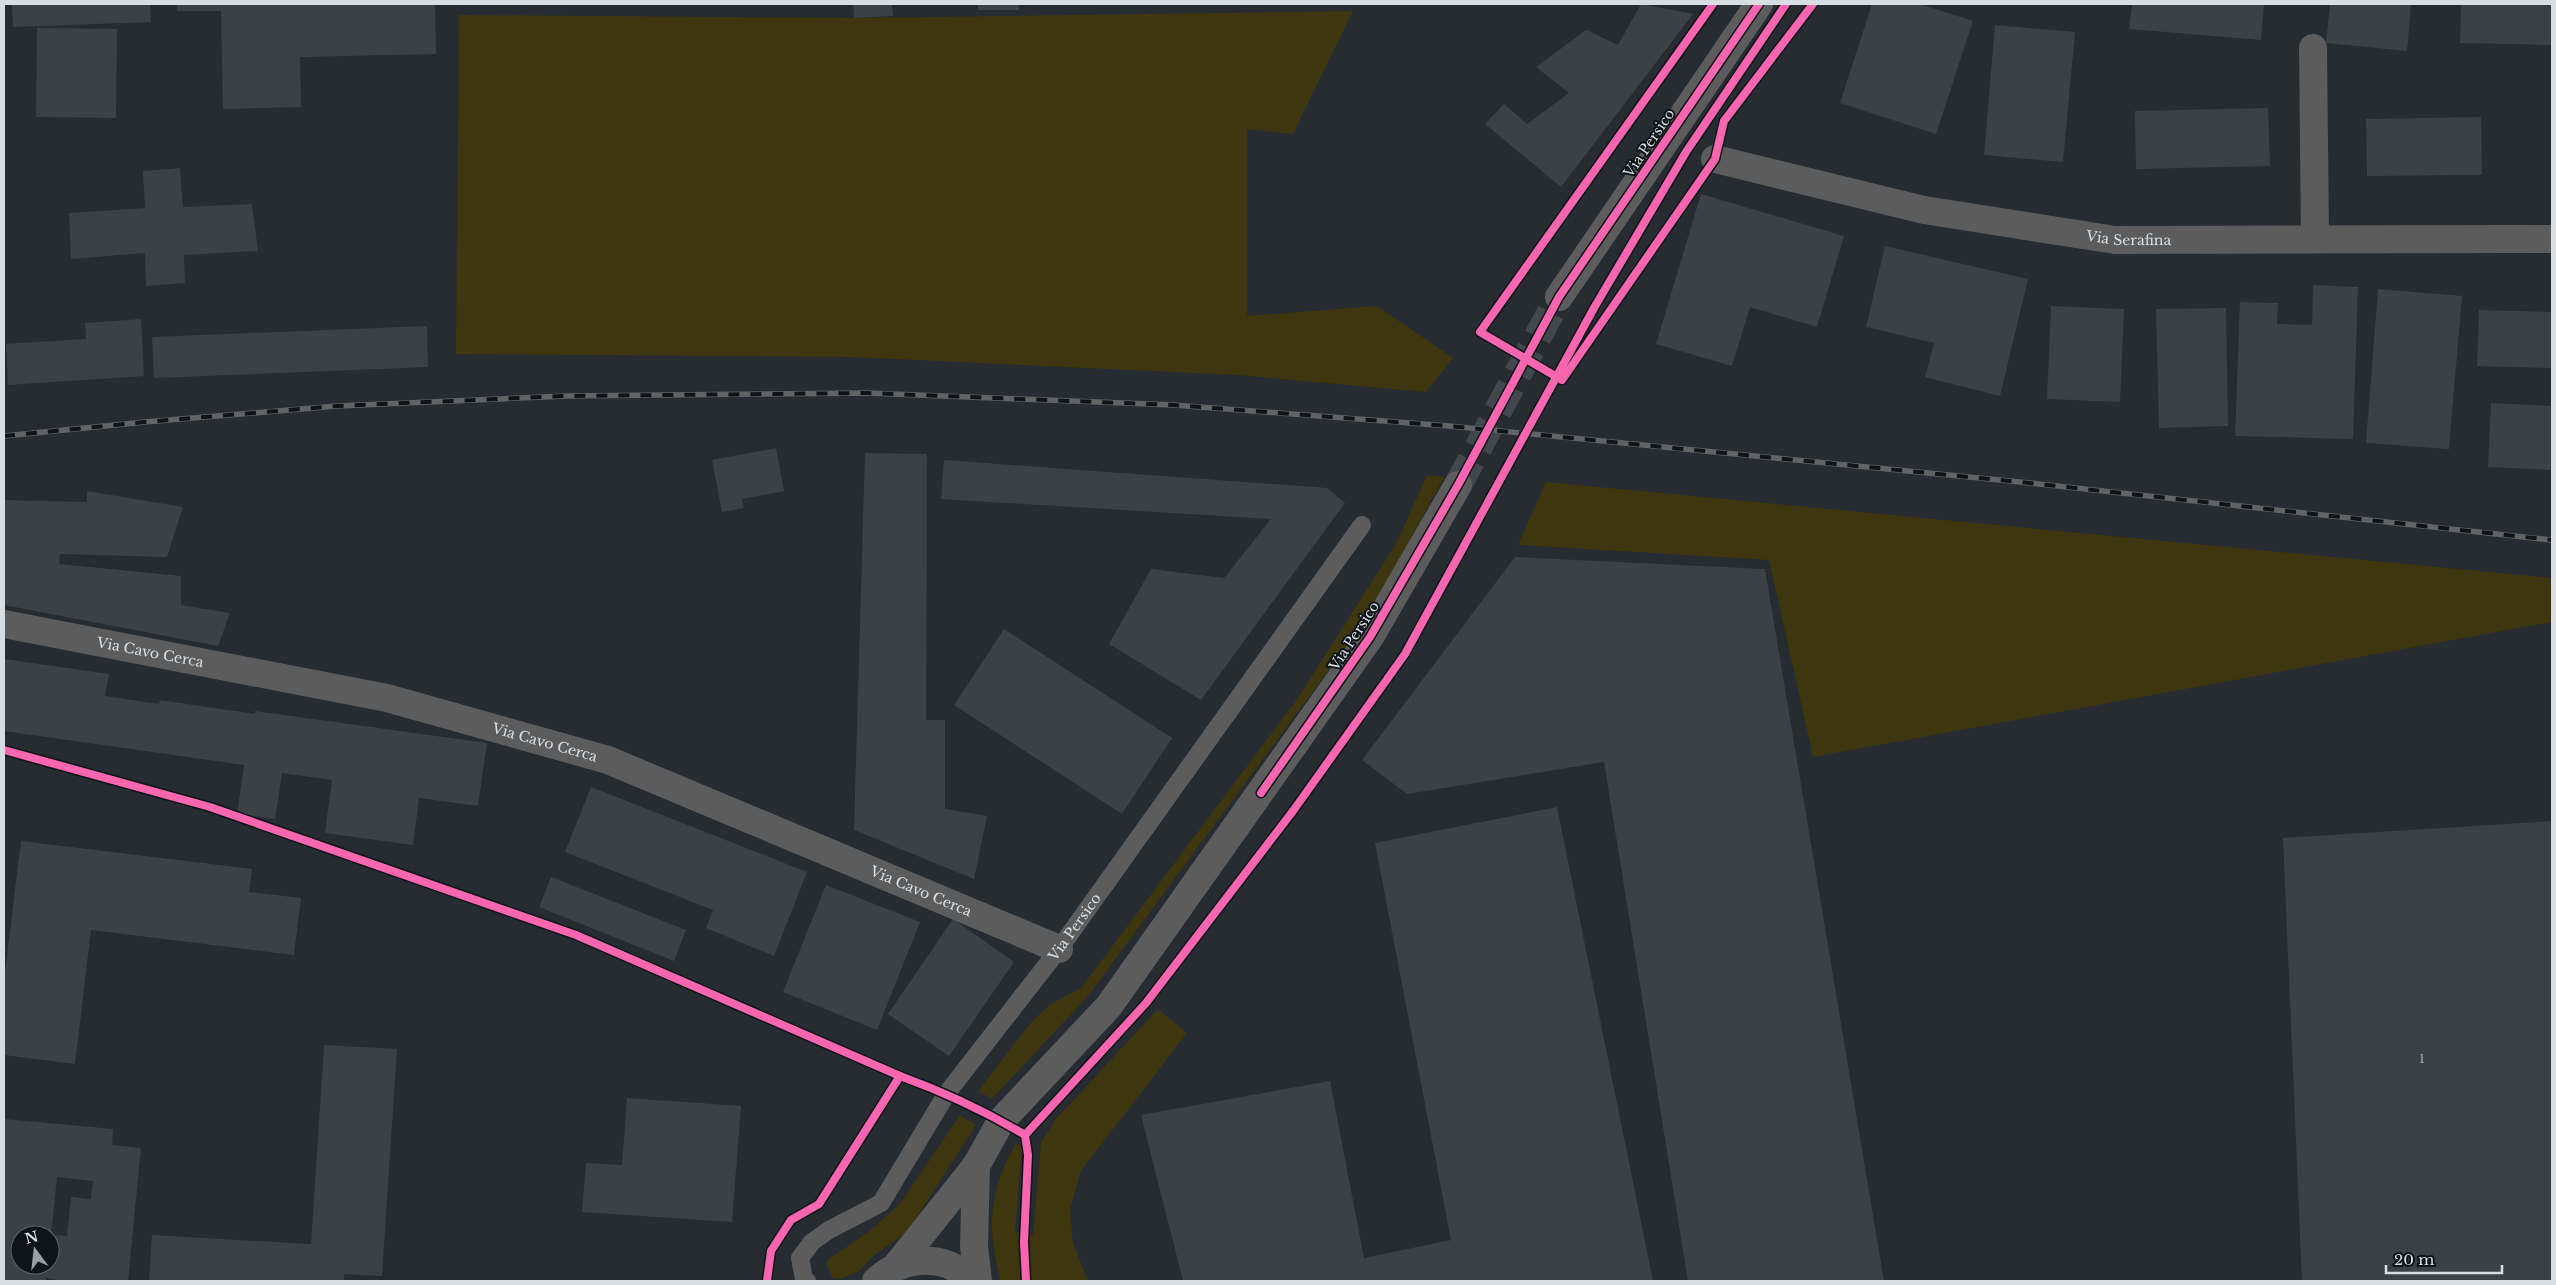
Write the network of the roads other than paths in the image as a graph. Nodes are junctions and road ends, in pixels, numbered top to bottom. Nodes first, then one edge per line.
1 (1759, 4) edge
2 (2313, 48) dead end
3 (1715, 159) dead end
4 (2315, 239) junction
5 (2552, 239) edge
6 (1559, 297) tunnel mouth
7 (1458, 485) tunnel mouth
8 (1362, 525) dead end
9 (4, 624) edge
10 (1059, 948) junction
11 (976, 1166) junction
12 (887, 1273) edge
13 (807, 1281) edge
14 (970, 1281) edge
15 (978, 1281) edge

1 - 6 street, Via Persico
2 - 4 street
3 - 4 street, Via Serafina
4 - 5 street, Via Serafina
7 - 11 street, Via Persico
8 - 10 lane, Via Persico
9 - 10 street, Via Cavo Cerca
10 - 13 lane, Via Persico
11 - 12 street, Via Persico
11 - 15 street, Via Persico
12 - 14 street

